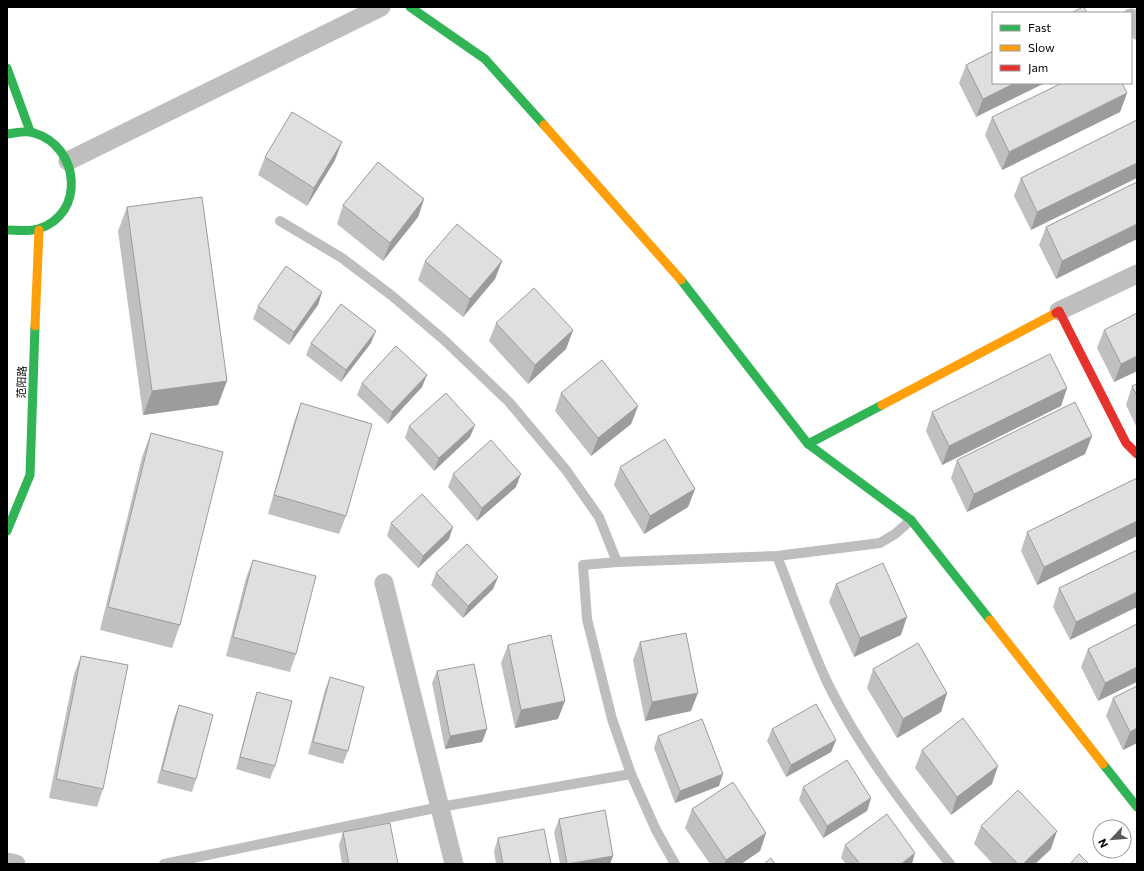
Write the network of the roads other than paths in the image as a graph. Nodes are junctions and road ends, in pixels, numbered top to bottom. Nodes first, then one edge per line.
1 (381, 7) edge
2 (410, 7) edge
3 (1132, 20) edge
4 (1137, 30) edge
5 (7, 68) edge
6 (30, 131) junction
7 (7, 134) edge
8 (68, 161) junction
9 (280, 221) dead end
10 (7, 230) edge
11 (39, 230) junction
12 (1137, 274) edge
13 (1059, 310) junction
14 (808, 444) junction
15 (1137, 454) edge
16 (13, 503) edge
17 (910, 520) junction
18 (7, 531) edge
19 (777, 556) junction
20 (617, 562) junction
21 (384, 583) dead end
22 (631, 774) junction
23 (440, 807) junction
24 (1137, 807) edge
25 (7, 862) edge
26 (16, 864) edge
27 (164, 864) edge
28 (454, 864) edge
29 (676, 864) edge
30 (950, 864) edge

1 - 8 street
2 - 14 street
3 - 4 street
5 - 6 street
6 - 7 street
6 - 8 street
8 - 11 street
9 - 20 lane
10 - 11 street
11 - 16 street, 范阳路
12 - 13 street
13 - 14 street
13 - 15 street
14 - 17 street
16 - 18 street, 范阳路
17 - 19 lane
17 - 24 street
19 - 20 lane
19 - 30 lane
20 - 22 lane
21 - 23 street
22 - 23 lane
22 - 29 lane
23 - 27 lane
23 - 28 street
25 - 26 street

